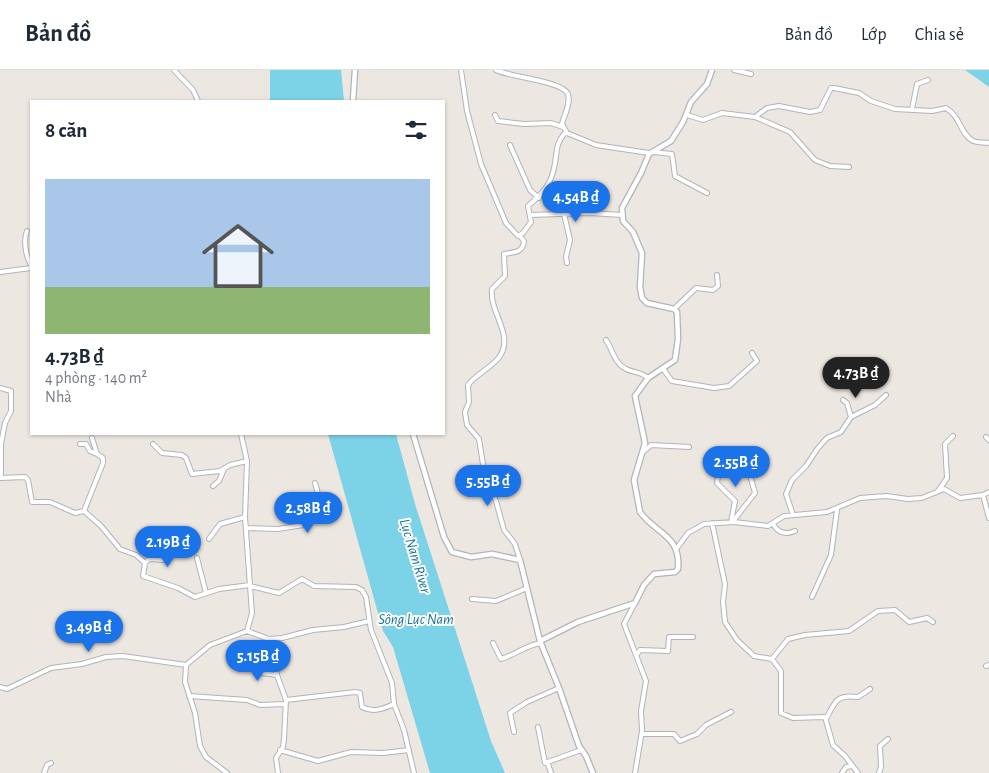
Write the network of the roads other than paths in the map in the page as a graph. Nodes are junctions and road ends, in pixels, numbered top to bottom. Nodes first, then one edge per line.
1 (174, 70) edge
2 (355, 70) edge
3 (461, 70) edge
4 (496, 70) edge
5 (712, 70) edge
6 (734, 70) edge
7 (751, 74) dead end
8 (928, 80) dead end
9 (198, 100) edge
10 (353, 100) edge
11 (912, 108) junction
12 (495, 115) dead end
13 (687, 115) junction
14 (755, 117) junction
15 (563, 127) junction
16 (568, 133) junction
17 (989, 143) edge
18 (510, 145) dead end
19 (651, 153) junction
20 (849, 167) dead end
21 (707, 193) dead end
22 (539, 198) junction
23 (564, 214) junction
24 (530, 215) junction
25 (622, 215) junction
26 (27, 231) dead end
27 (520, 236) junction
28 (30, 263) edge
29 (567, 263) dead end
30 (30, 266) edge
31 (0, 272) edge
32 (717, 275) dead end
33 (674, 308) junction
34 (606, 340) dead end
35 (752, 353) dead end
36 (663, 369) junction
37 (648, 378) junction
38 (0, 388) edge
39 (886, 395) dead end
40 (843, 400) dead end
41 (851, 417) junction
42 (241, 435) edge
43 (413, 435) edge
44 (953, 436) dead end
45 (92, 438) dead end
46 (80, 444) dead end
47 (153, 444) dead end
48 (689, 447) dead end
49 (722, 449) dead end
50 (643, 452) junction
51 (97, 454) junction
52 (247, 461) junction
53 (225, 467) junction
54 (0, 478) edge
55 (751, 480) dead end
56 (315, 483) dead end
57 (213, 486) dead end
58 (938, 491) junction
59 (989, 492) edge
60 (983, 495) junction
61 (837, 510) junction
62 (84, 511) junction
63 (793, 515) junction
64 (245, 517) junction
65 (989, 518) edge
66 (733, 522) junction
67 (712, 523) junction
68 (773, 524) junction
69 (246, 528) junction
70 (795, 531) dead end
71 (209, 539) dead end
72 (677, 548) junction
73 (167, 552) dead end
74 (197, 558) dead end
75 (520, 560) junction
76 (145, 563) junction
77 (250, 585) junction
78 (527, 588) junction
79 (206, 593) junction
80 (812, 598) dead end
81 (472, 599) dead end
82 (635, 603) junction
83 (369, 621) junction
84 (933, 622) dead end
85 (248, 631) junction
86 (693, 637) dead end
87 (269, 639) junction
88 (540, 642) junction
89 (493, 643) dead end
90 (637, 654) junction
91 (772, 659) junction
92 (257, 663) dead end
93 (186, 665) junction
94 (277, 675) junction
95 (0, 687) edge
96 (559, 688) junction
97 (870, 689) dead end
98 (189, 696) junction
99 (285, 702) junction
100 (394, 704) junction
101 (730, 712) dead end
102 (826, 719) junction
103 (538, 727) dead end
104 (514, 732) dead end
105 (642, 734) junction
106 (888, 739) dead end
107 (280, 750) junction
108 (409, 750) junction
109 (581, 750) junction
110 (51, 763) dead end
111 (548, 764) junction
112 (852, 766) junction
113 (44, 773) edge
114 (227, 773) edge
115 (278, 773) edge
116 (414, 773) edge
117 (551, 773) edge
118 (593, 773) edge
119 (635, 773) edge
120 (842, 773) edge
121 (858, 773) edge
122 (879, 773) edge

1 - 9 street
2 - 10 street
3 - 27 street
4 - 15 street
5 - 13 street
6 - 7 street
8 - 11 street
11 - 14 street
11 - 17 street
12 - 15 street
13 - 14 street
13 - 19 street
14 - 20 street
15 - 16 street
16 - 19 street
16 - 22 street
18 - 22 street
19 - 21 street
19 - 25 street
22 - 24 street
23 - 24 street
23 - 25 street
23 - 29 street
24 - 27 street
25 - 33 street
26 - 28 street
27 - 75 street
30 - 31 street
32 - 33 street
33 - 36 street
34 - 37 street
35 - 36 street
36 - 37 street
37 - 50 street
38 - 54 street
39 - 41 street
40 - 41 street
41 - 63 street
42 - 52 street
43 - 75 street
44 - 58 street
45 - 51 street
46 - 51 street
47 - 53 street
48 - 50 street
49 - 66 street
50 - 72 street
51 - 62 street
52 - 53 street
52 - 64 street
53 - 57 street
54 - 62 street
55 - 66 street
56 - 69 street
58 - 60 street
58 - 61 street
59 - 60 street
60 - 65 street
61 - 63 street
61 - 80 street
62 - 76 street
63 - 68 street
64 - 69 street
64 - 71 street
66 - 67 street
66 - 68 street
67 - 72 street
67 - 91 street
68 - 70 street
69 - 77 street
72 - 82 street
73 - 76 street
74 - 79 street
75 - 78 street
76 - 79 street
77 - 79 street
77 - 83 street
77 - 85 street
78 - 81 street
78 - 88 street
82 - 88 street
82 - 90 street
83 - 87 street
83 - 100 street
84 - 91 street
85 - 87 street
85 - 93 street
86 - 90 street
87 - 94 street
88 - 89 street
88 - 96 street
90 - 105 street
91 - 102 street
92 - 94 street
93 - 95 street
93 - 98 street
94 - 99 street
96 - 104 street
96 - 109 street
97 - 102 street
98 - 99 street
98 - 114 street
99 - 100 street
99 - 107 street
100 - 108 street
101 - 105 street
102 - 112 street
103 - 111 street
105 - 119 street
106 - 122 street
107 - 108 street
107 - 115 street
108 - 116 street
109 - 111 street
109 - 118 street
110 - 113 street
111 - 117 street
112 - 120 street
112 - 121 street

